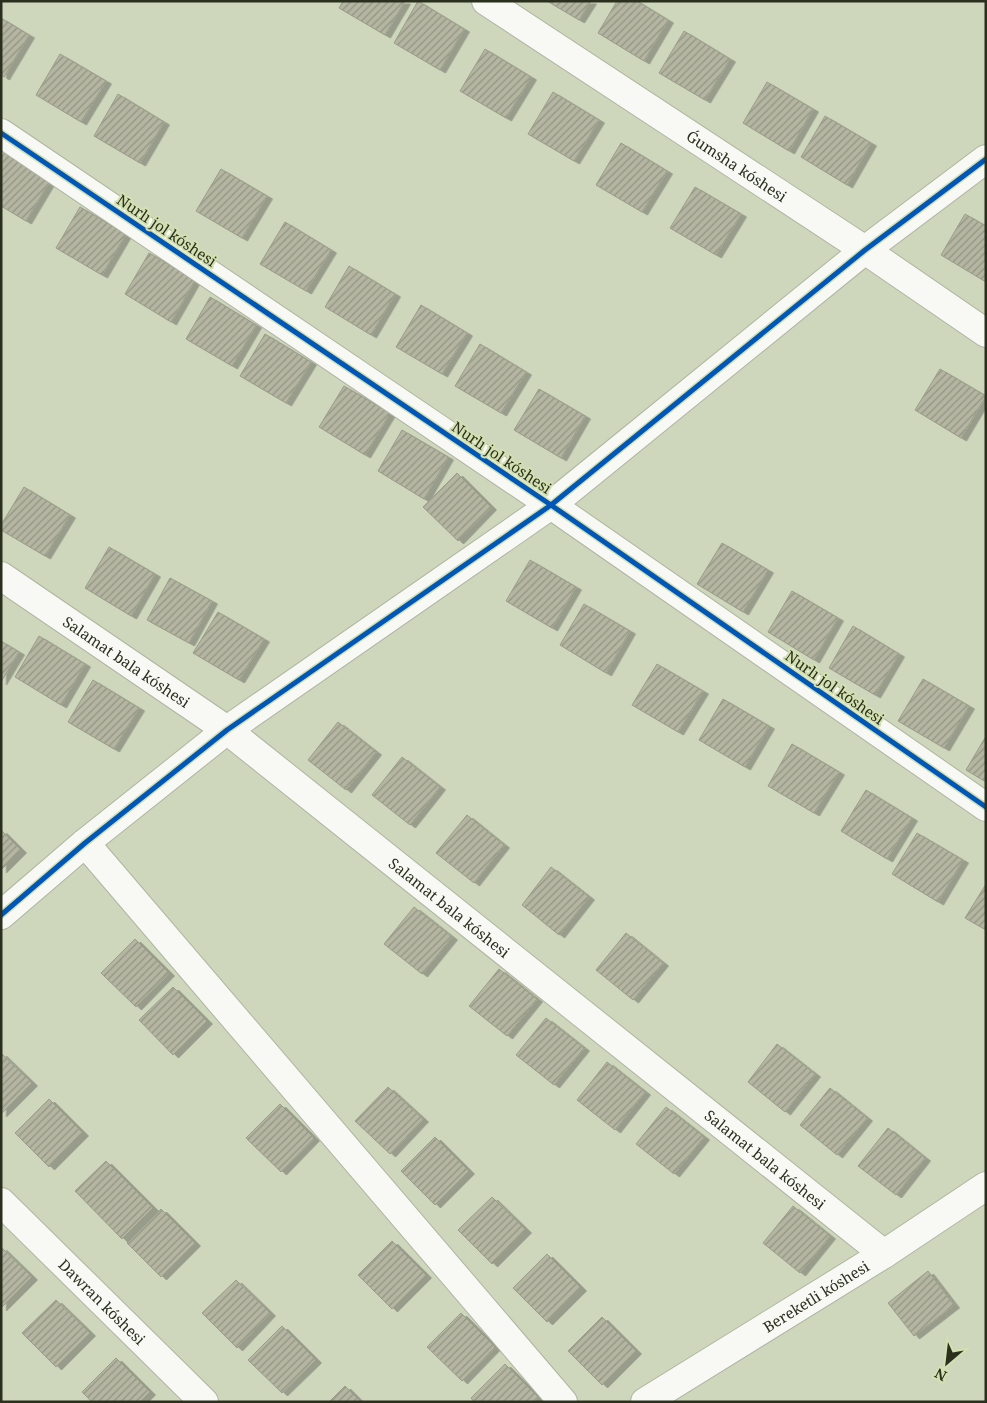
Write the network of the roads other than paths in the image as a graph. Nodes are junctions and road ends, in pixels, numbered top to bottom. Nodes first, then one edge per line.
1 (486, 1) edge
2 (1, 133) edge
3 (986, 160) edge
4 (865, 250) junction
5 (986, 333) edge
6 (551, 505) junction
7 (1, 576) edge
8 (227, 730) junction
9 (986, 807) edge
10 (85, 843) junction
11 (1, 915) edge
12 (986, 1186) edge
13 (1, 1202) edge
14 (884, 1254) junction
15 (204, 1402) edge
16 (563, 1402) edge
17 (645, 1402) edge

1 - 4 street, Ǵumsha kóshesi
2 - 6 street, Nurlı jol kóshesi
3 - 4 street
4 - 5 street, Ǵumsha kóshesi
4 - 6 street
6 - 8 street
6 - 9 street, Nurlı jol kóshesi
7 - 8 street, Salamat bala kóshesi
8 - 10 street
8 - 14 street, Salamat bala kóshesi
10 - 11 street
10 - 16 street
12 - 14 street, Bereketli kóshesi
13 - 15 street, Dawran kóshesi
14 - 17 street, Bereketli kóshesi

